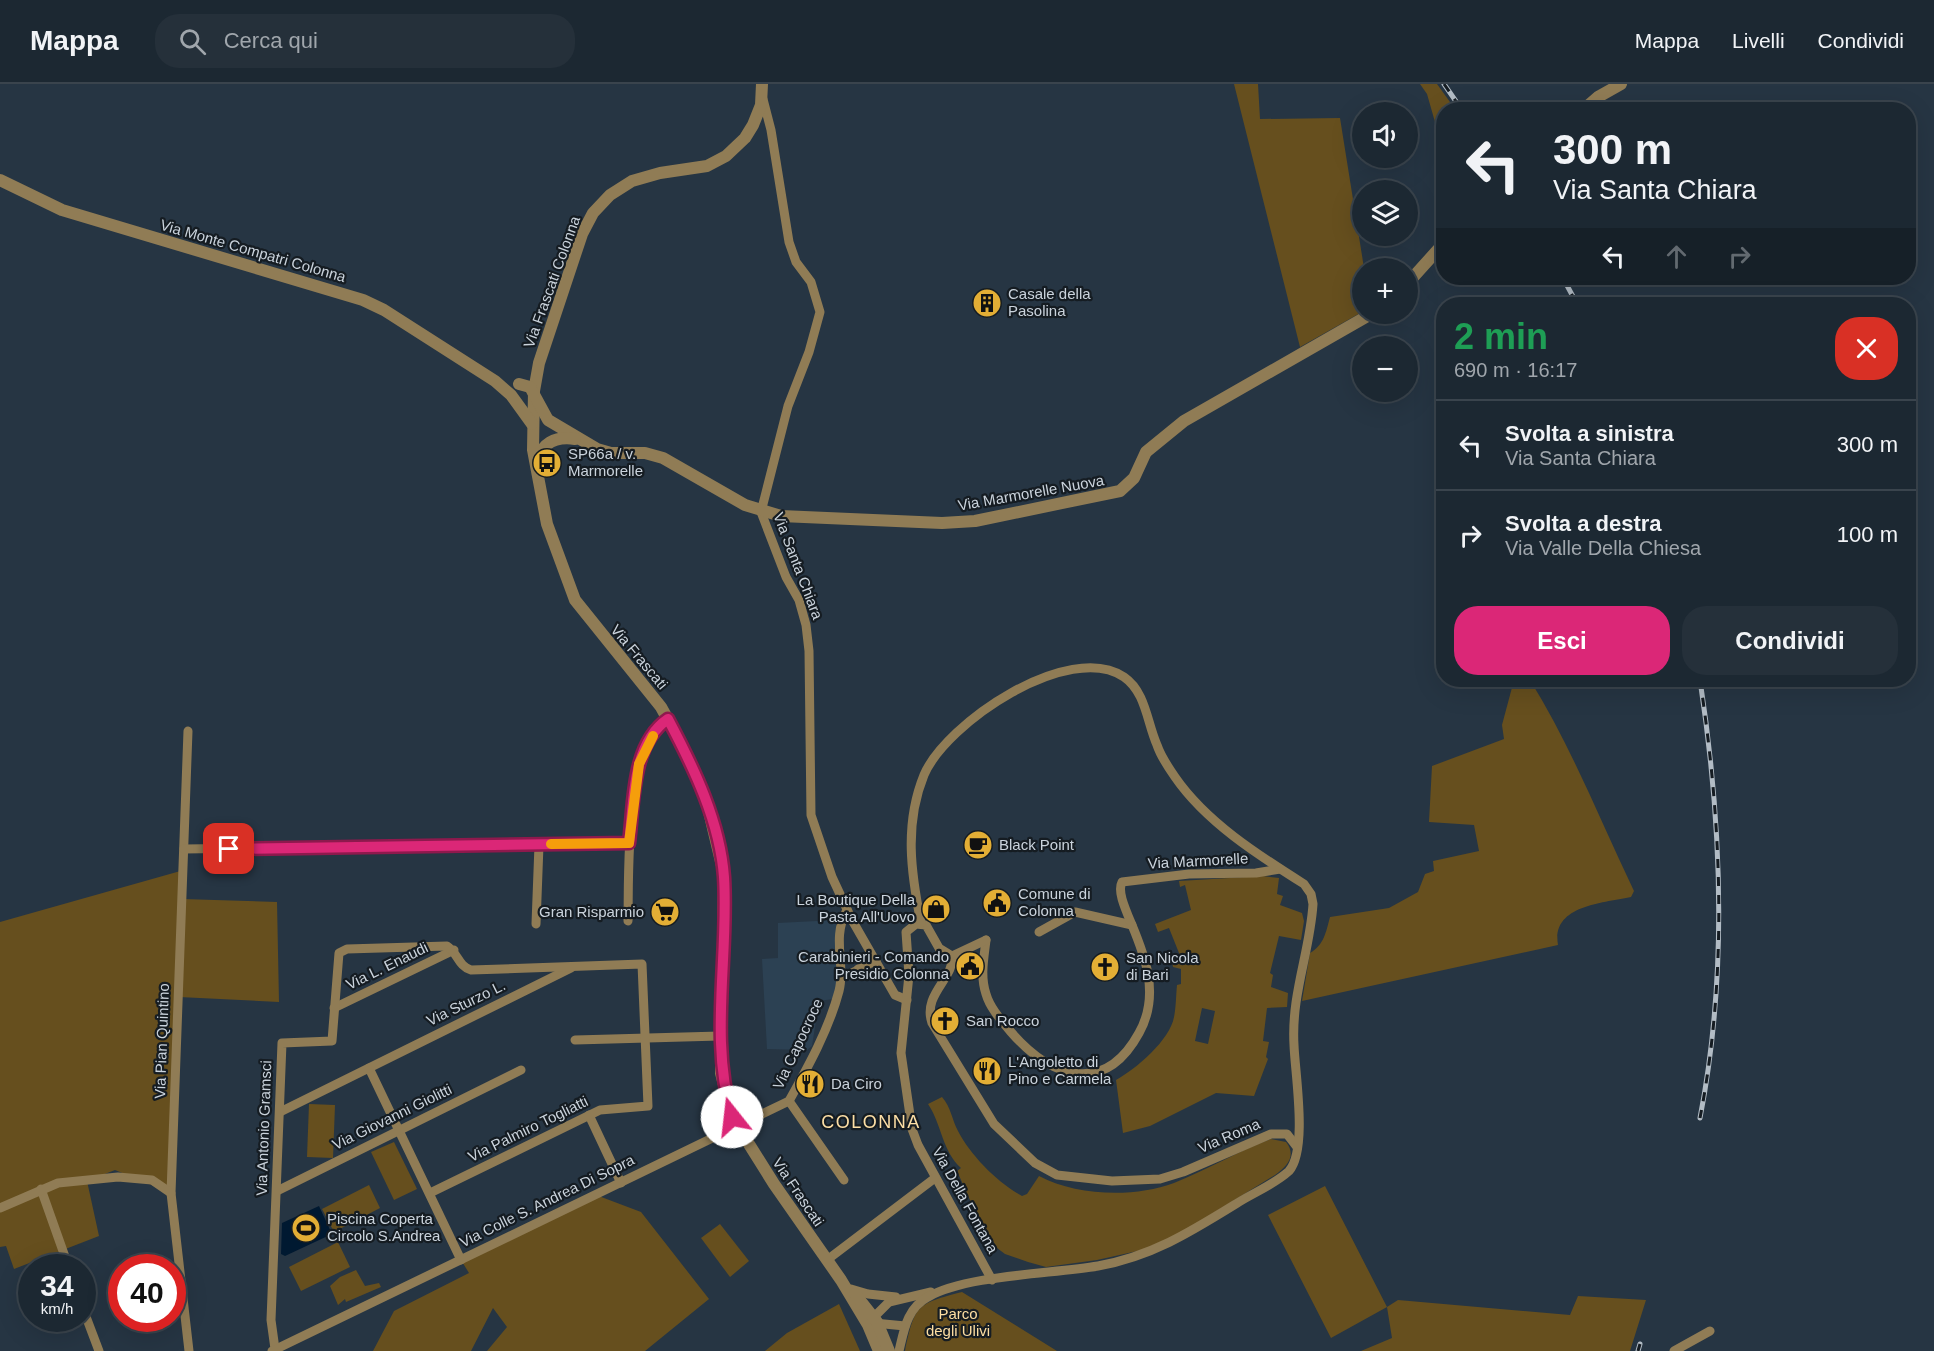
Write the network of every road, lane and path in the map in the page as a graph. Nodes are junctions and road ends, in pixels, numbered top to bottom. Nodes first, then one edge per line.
1 (762, 84) edge
2 (1621, 84) edge
3 (762, 97) junction
4 (1592, 102) edge
5 (0, 180) edge
6 (1436, 252) edge
7 (1418, 272) edge
8 (1354, 324) edge
9 (540, 358) junction
10 (487, 375) junction
11 (519, 384) junction
12 (533, 396) junction
13 (516, 400) junction
14 (533, 425) junction
15 (580, 440) junction
16 (533, 450) joint
17 (537, 479) junction
18 (761, 512) junction
19 (668, 719) junction
20 (188, 731) dead end
21 (629, 843) junction
22 (539, 845) junction
23 (184, 849) junction
24 (1280, 869) junction
25 (847, 910) junction
26 (628, 921) dead end
27 (536, 924) dead end
28 (918, 924) junction
29 (1132, 924) junction
30 (1039, 932) dead end
31 (454, 950) junction
32 (952, 956) junction
33 (876, 961) junction
34 (576, 965) junction
35 (858, 969) joint
36 (839, 978) junction
37 (907, 1000) junction
38 (334, 1008) junction
39 (720, 1036) junction
40 (646, 1038) junction
41 (575, 1040) dead end
42 (369, 1068) junction
43 (521, 1070) dead end
44 (789, 1101) junction
45 (280, 1112) junction
46 (589, 1115) junction
47 (737, 1127) junction
48 (398, 1131) junction
49 (1297, 1147) junction
50 (935, 1178) junction
51 (844, 1180) dead end
52 (621, 1183) junction
53 (41, 1189) junction
54 (277, 1191) junction
55 (171, 1192) junction
56 (430, 1193) junction
57 (0, 1208) edge
58 (64, 1254) edge
59 (460, 1260) junction
60 (827, 1260) junction
61 (992, 1280) junction
62 (845, 1284) junction
63 (942, 1290) junction
64 (902, 1297) junction
65 (873, 1321) junction
66 (905, 1326) junction
67 (1710, 1331) dead end
68 (92, 1332) edge
69 (274, 1350) edge
70 (99, 1351) edge
71 (189, 1351) edge
72 (879, 1351) edge
73 (889, 1351) edge
74 (899, 1351) edge
75 (1674, 1351) edge

1 - 3 street, Via Frascati Colonna
2 - 4 street
3 - 9 street, Via Frascati Colonna
3 - 18 street, Via Santa Chiara
5 - 10 street, Via Monte Compatri Colonna
6 - 7 street
8 - 18 street, Via Marmorelle Nuova
9 - 11 street
9 - 12 street, Via Frascati Colonna
10 - 11 street
10 - 13 street
11 - 12 street, Via Marmorelle Nuova
12 - 13 street
12 - 14 street, Via Frascati Colonna
12 - 15 street, Via Marmorelle Nuova
13 - 14 street
14 - 16 street, Via Frascati Colonna
15 - 17 street, Via Marmorelle Nuova
15 - 18 street, Via Marmorelle Nuova
16 - 17 street, Via Frascati
17 - 19 street, Via Frascati
18 - 25 street, Via Santa Chiara
19 - 21 street
19 - 39 street, Via Frascati
20 - 23 street, Via Pian Quintino
21 - 22 street
21 - 26 street
22 - 23 street
22 - 27 street
23 - 55 street, Via Pian Quintino
24 - 28 street
24 - 29 street, Via Marmorelle
24 - 49 street
25 - 33 street, Via Santa Chiara
25 - 36 street, Via Capocroce
28 - 32 street
28 - 37 street, Via Della Fontana
29 - 30 street
29 - 32 street
31 - 34 street
31 - 38 street, Via L. Enaudi
31 - 38 street, Via Antonio Gramsci
32 - 49 street, Via Roma
33 - 35 street
33 - 37 street, Via Santa Chiara
34 - 40 street
34 - 42 street, Via Sturzo L.
35 - 36 street
36 - 44 street, Via Capocroce
37 - 50 street, Via Della Fontana
38 - 45 street, Via Antonio Gramsci
39 - 40 street
39 - 47 street, Via Frascati
40 - 41 street
40 - 46 street, Via Palmiro Togliatti
42 - 45 street, Via Sturzo L.
42 - 48 street
43 - 48 street, Via Giovanni Giolitti
44 - 47 street, Via Capocroce
44 - 51 street
45 - 54 street, Via Antonio Gramsci
46 - 52 street
46 - 56 street, Via Palmiro Togliatti
47 - 52 street, Via Colle S. Andrea Di Sopra
47 - 60 street, Via Frascati
48 - 54 street, Via Giovanni Giolitti
48 - 56 street
49 - 61 street
50 - 60 street
50 - 61 street, Via Della Fontana
52 - 59 street, Via Colle S. Andrea Di Sopra
53 - 55 street
53 - 57 street
53 - 58 street
54 - 69 street, Via Antonio Gramsci
55 - 71 street, Via Pian Quintino
56 - 59 street
59 - 69 street, Via Colle S. Andrea Di Sopra
60 - 62 street, Via Frascati
61 - 63 street
62 - 64 street
62 - 65 street, Via Frascati
63 - 64 street
63 - 66 street
64 - 65 street
65 - 66 street
65 - 72 street
65 - 73 street
66 - 74 street
67 - 75 street
68 - 70 street

